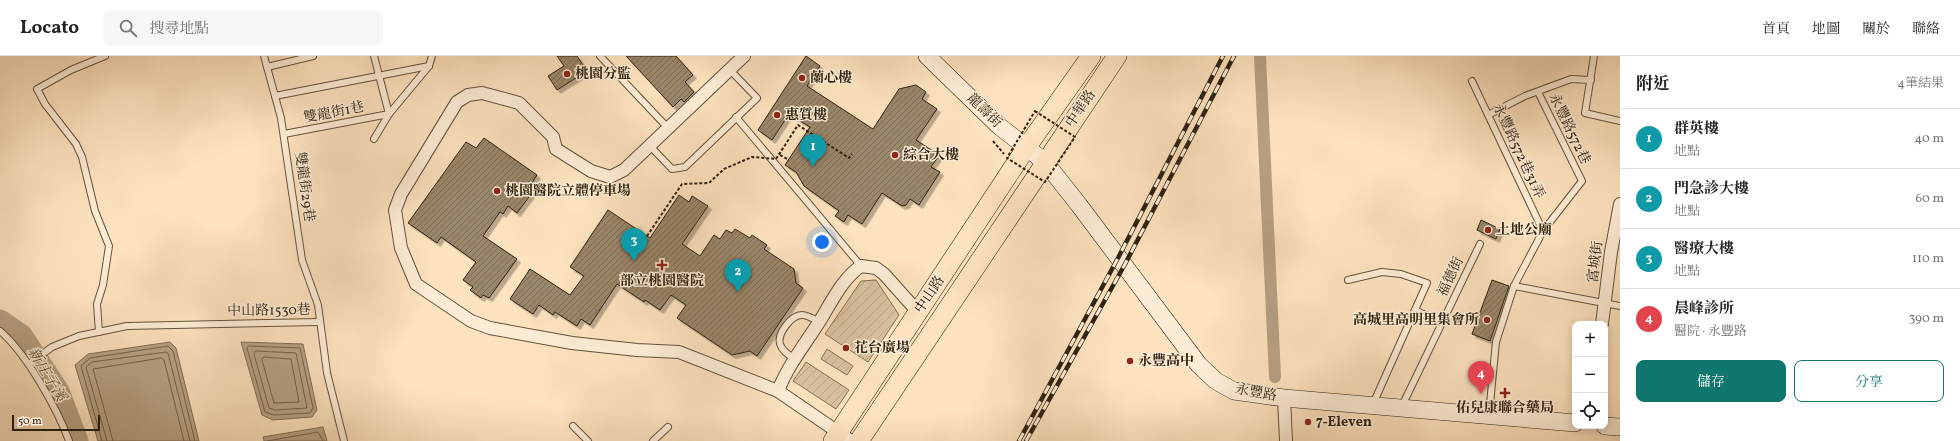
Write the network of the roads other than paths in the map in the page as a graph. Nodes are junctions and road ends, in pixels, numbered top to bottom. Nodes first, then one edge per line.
1 (105, 56) edge
2 (264, 56) edge
3 (313, 56) edge
4 (374, 56) edge
5 (432, 56) edge
6 (600, 56) edge
7 (744, 56) edge
8 (1091, 56) edge
9 (1117, 56) edge
10 (1594, 56) edge
11 (932, 58) edge
12 (429, 66) junction
13 (266, 67) junction
14 (730, 70) junction
15 (378, 75) junction
16 (1591, 80) junction
17 (1472, 81) dead end
18 (1538, 92) junction
19 (275, 96) junction
20 (389, 114) junction
21 (1488, 115) junction
22 (736, 118) junction
23 (1620, 121) edge
24 (668, 128) junction
25 (284, 134) junction
26 (374, 139) dead end
27 (650, 146) junction
28 (1026, 148) junction
29 (1045, 162) junction
30 (1620, 204) edge
31 (1543, 231) junction
32 (1480, 244) dead end
33 (861, 266) junction
34 (1348, 280) dead end
35 (1514, 286) junction
36 (1606, 304) junction
37 (1620, 306) edge
38 (1415, 310) junction
39 (918, 312) junction
40 (1603, 321) edge
41 (319, 322) junction
42 (819, 322) junction
43 (1442, 323) junction
44 (0, 331) edge
45 (99, 332) junction
46 (795, 359) junction
47 (31, 362) junction
48 (778, 391) junction
49 (1284, 398) junction
50 (1373, 404) junction
51 (1401, 407) junction
52 (1489, 416) junction
53 (1572, 423) edge
54 (573, 426) dead end
55 (668, 426) dead end
56 (1608, 426) edge
57 (1620, 427) edge
58 (841, 438) edge
59 (69, 441) edge
60 (344, 441) edge
61 (588, 441) edge
62 (654, 441) edge
63 (859, 441) edge
64 (1286, 441) edge

1 - 45 lane
2 - 13 lane, 雙龍街29巷
3 - 13 lane
4 - 15 lane
5 - 12 lane
6 - 24 lane
7 - 14 street
8 - 28 main road, 中華路
9 - 29 main road, 中華路
10 - 16 lane
11 - 28 street, 龍壽街
12 - 15 lane
12 - 20 lane
13 - 19 lane, 雙龍街29巷
14 - 22 lane
14 - 24 street
15 - 19 lane
15 - 20 lane
16 - 18 lane
16 - 23 lane
17 - 21 lane, 永豐路572巷31弄
18 - 21 lane
18 - 31 lane, 永豐路572巷
19 - 25 lane, 雙龍街29巷
20 - 25 lane, 雙龍街1巷
20 - 26 lane
21 - 31 lane, 永豐路572巷31弄
22 - 27 lane
22 - 33 lane
24 - 27 street
25 - 41 lane, 雙龍街29巷
27 - 48 street
28 - 29 street, 龍壽街
28 - 39 main road, 中山路
29 - 49 street, 永豐路
29 - 63 main road, 中山路
30 - 36 street, 富城街
31 - 35 lane, 永豐路572巷
32 - 43 lane, 福德街
33 - 39 street
33 - 42 street
34 - 38 lane
35 - 36 lane
35 - 52 lane, 永豐路572巷
36 - 37 lane
36 - 40 street, 富城街
38 - 43 lane
38 - 50 lane
39 - 58 main road, 中山路
41 - 45 lane, 中山路1530巷
41 - 60 lane, 中山路1530巷
42 - 46 street
42 - 46 lane
43 - 51 lane, 福德街
44 - 47 lane
45 - 47 lane, 中山路1530巷
46 - 48 street
47 - 59 lane
48 - 58 street
49 - 50 street, 永豐路
49 - 64 street
50 - 51 street, 永豐路
51 - 52 street, 永豐路
52 - 53 street, 永豐路
54 - 61 lane
55 - 62 lane
56 - 57 street

